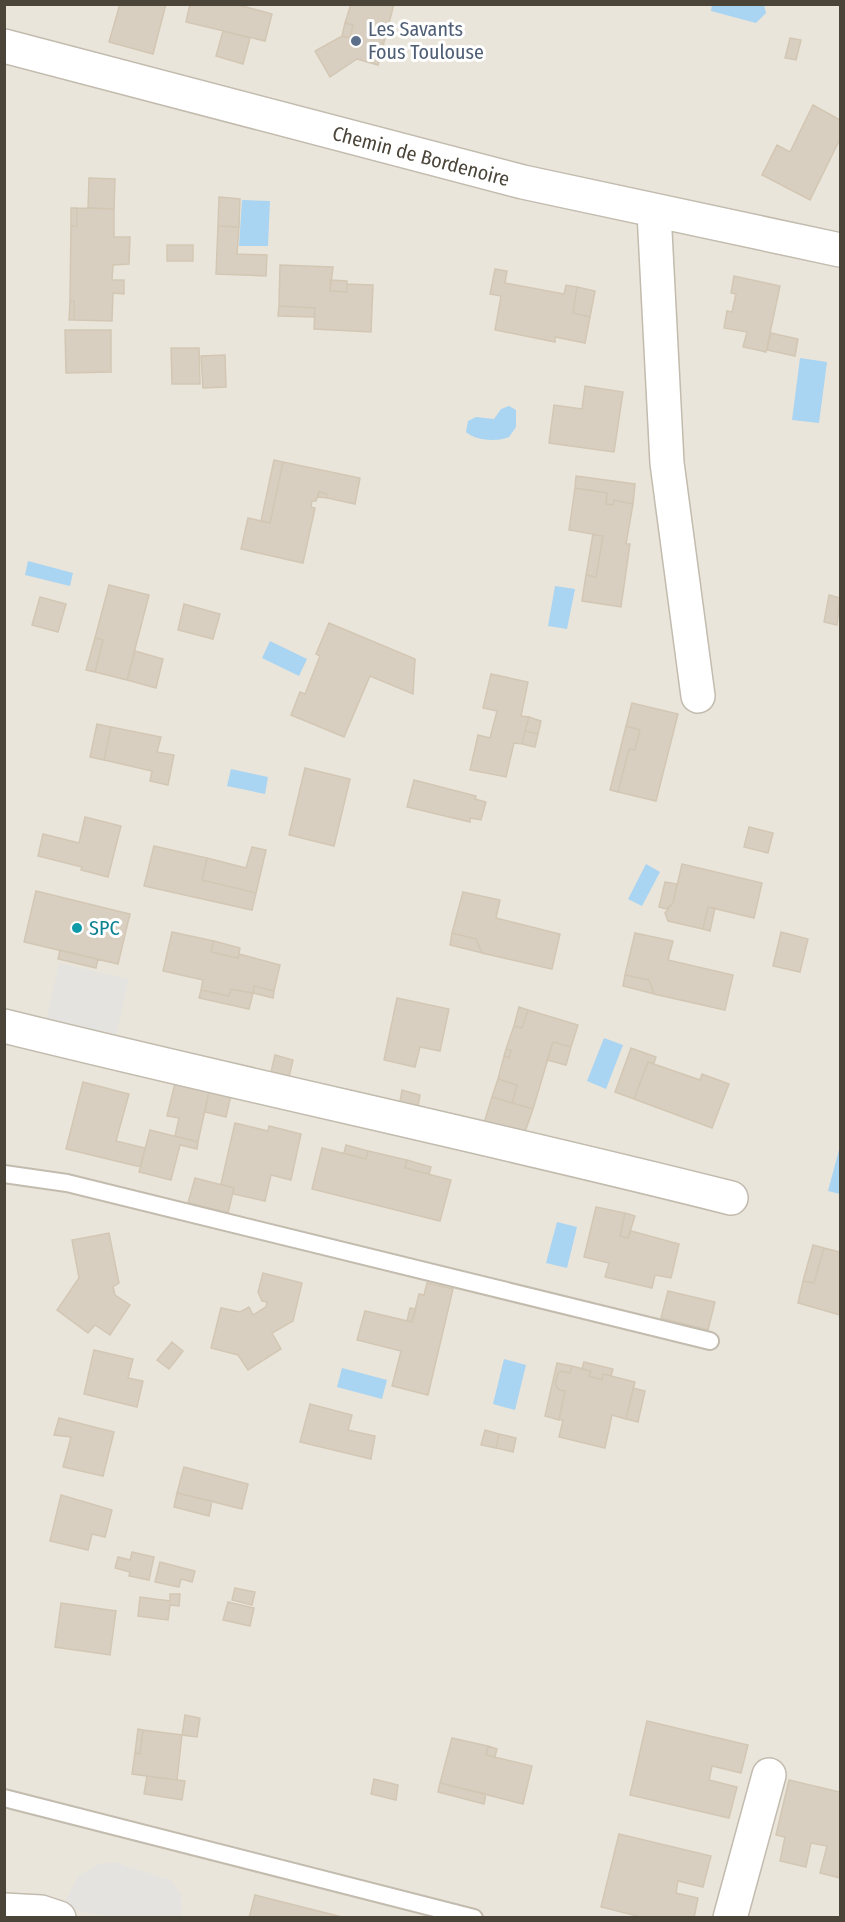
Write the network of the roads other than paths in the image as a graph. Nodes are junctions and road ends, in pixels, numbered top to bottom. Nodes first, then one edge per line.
1 (4, 46) edge
2 (654, 212) junction
3 (840, 250) edge
4 (698, 696) dead end
5 (4, 1026) edge
6 (4, 1174) edge
7 (731, 1198) dead end
8 (710, 1341) dead end
9 (769, 1775) dead end
10 (4, 1798) edge
11 (4, 1910) edge
12 (59, 1917) edge
13 (474, 1917) edge
14 (730, 1917) edge

1 - 2 street, Chemin de Bordenoire
2 - 3 street, Chemin de Bordenoire
2 - 4 street
5 - 7 street
6 - 8 lane
9 - 14 street
10 - 13 lane
11 - 12 street

